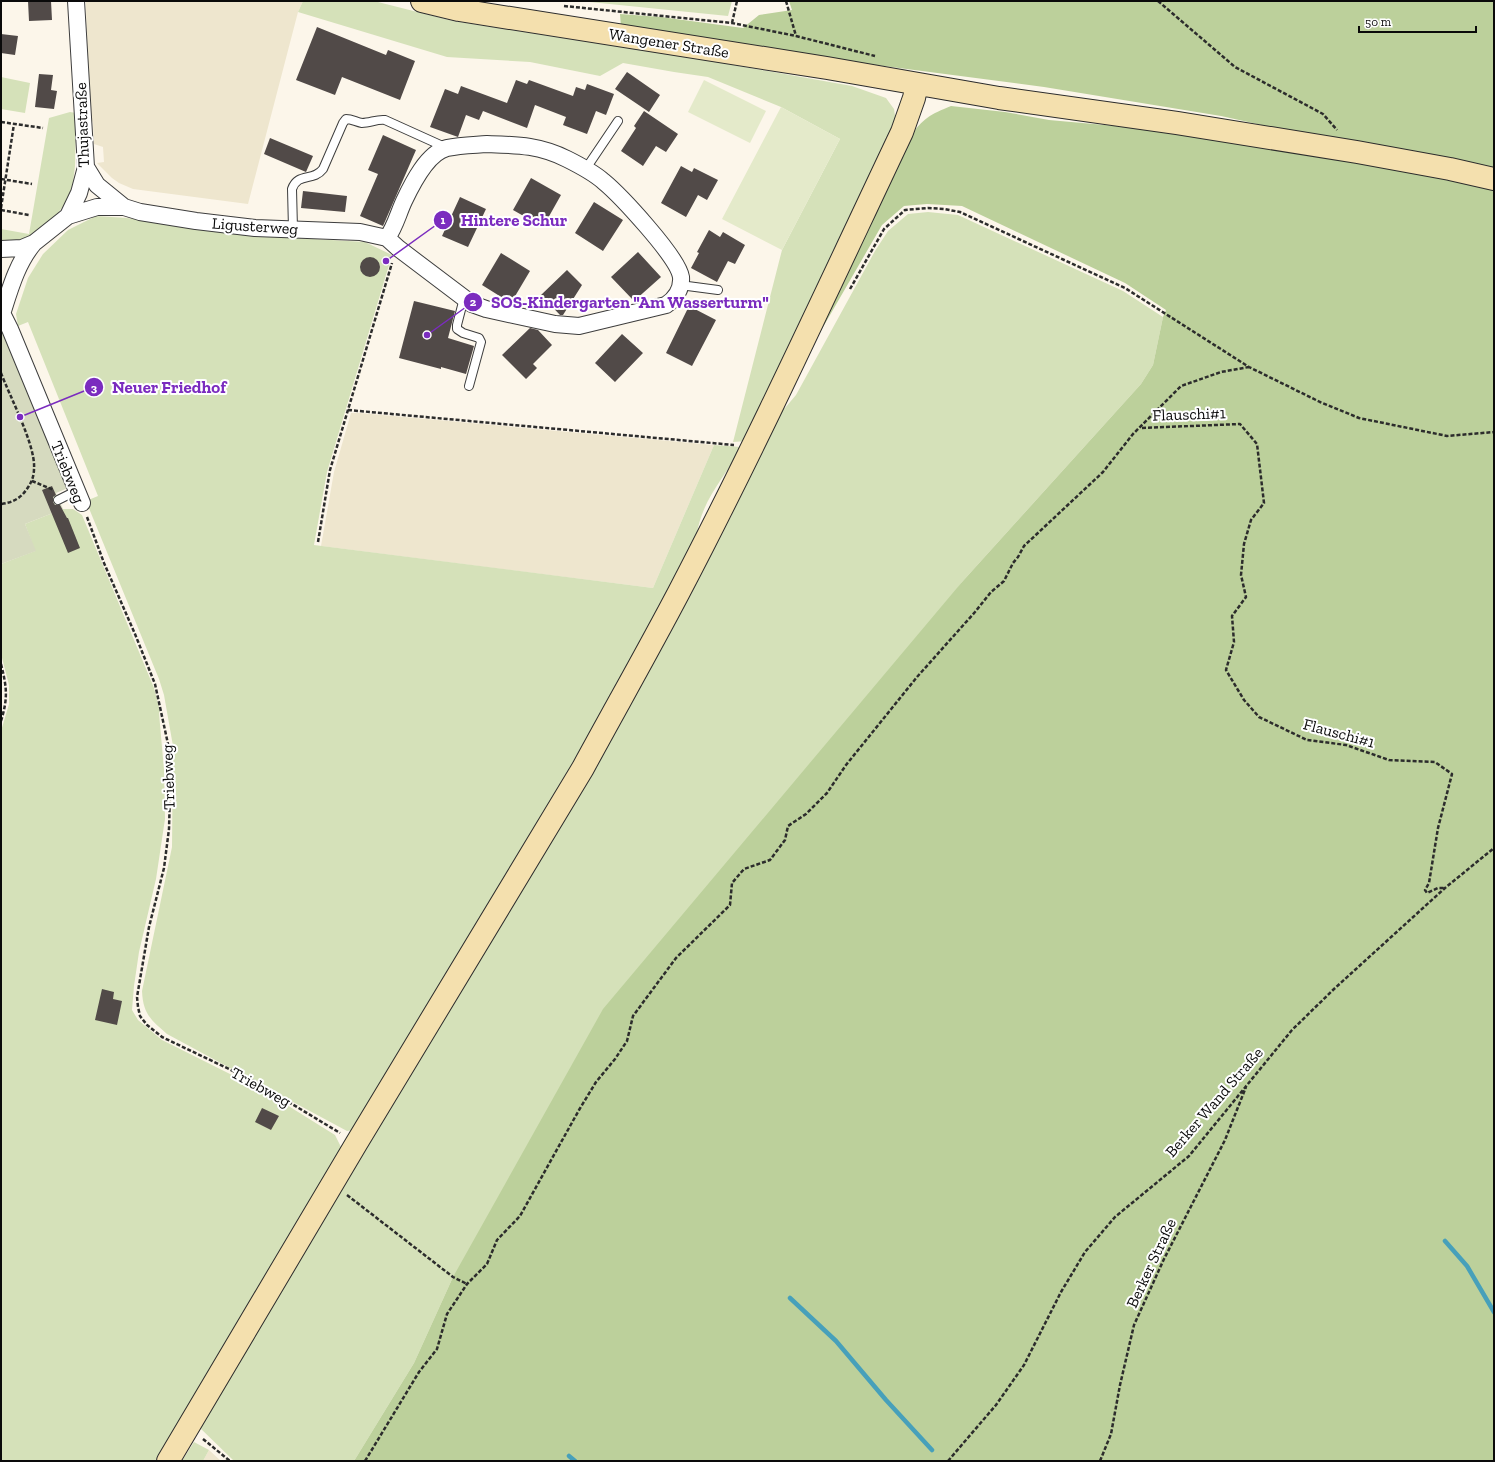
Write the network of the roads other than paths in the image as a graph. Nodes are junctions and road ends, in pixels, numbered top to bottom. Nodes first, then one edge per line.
1 (76, 1) edge
2 (422, 1) edge
3 (917, 84) junction
4 (618, 121) dead end
5 (447, 148) junction
6 (86, 167) junction
7 (585, 170) junction
8 (1494, 179) edge
9 (124, 207) junction
10 (68, 216) junction
11 (293, 229) junction
12 (34, 242) junction
13 (392, 243) junction
14 (1, 249) edge
15 (680, 285) junction
16 (718, 290) dead end
17 (464, 298) junction
18 (2, 313) edge
19 (6, 331) edge
20 (469, 386) dead end
21 (75, 497) joint
22 (58, 500) dead end
23 (168, 1461) edge

1 - 6 street, Thujastraße
2 - 3 main road, Wangener Straße
3 - 8 main road, Wangener Straße
3 - 23 main road
4 - 7 lane
5 - 7 street
5 - 11 lane
5 - 13 street
6 - 9 street, Ligusterweg
6 - 10 street, Thujastraße
7 - 15 street
9 - 10 street, Ligusterweg
9 - 11 street, Ligusterweg
10 - 12 street, Thujastraße
11 - 13 street, Ligusterweg
12 - 14 street, Thujastraße
12 - 18 street, Triebweg
13 - 17 street
15 - 16 lane
15 - 17 street
17 - 20 lane
18 - 19 street, Triebweg
19 - 21 street, Triebweg
21 - 22 lane

